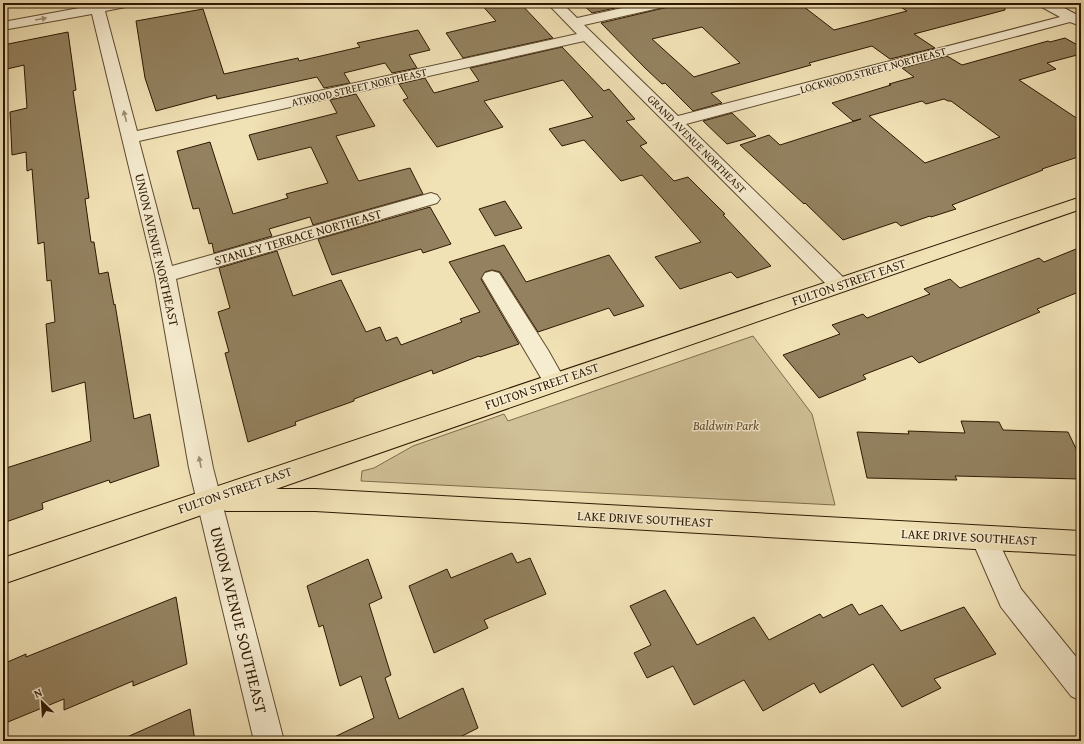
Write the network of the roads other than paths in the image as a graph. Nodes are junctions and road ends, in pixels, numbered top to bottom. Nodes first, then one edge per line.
1 (126, 3) edge
2 (554, 3) edge
3 (663, 3) edge
4 (1045, 3) edge
5 (96, 6) edge
6 (1076, 20) edge
7 (575, 23) junction
8 (3, 26) edge
9 (588, 36) junction
10 (675, 122) junction
11 (130, 138) junction
12 (431, 199) dead end
13 (1079, 206) edge
14 (164, 275) junction
15 (492, 278) dead end
16 (839, 285) junction
17 (555, 382) junction
18 (209, 500) junction
19 (984, 538) junction
20 (1081, 543) edge
21 (3, 571) edge
22 (1081, 686) edge
23 (269, 741) edge

1 - 5 street
2 - 7 street, GRAND AVENUE NORTHEAST
3 - 7 street
4 - 6 street
8 -> 5 street
11 -> 5 street, UNION AVENUE NORTHEAST
6 - 10 street, LOCKWOOD STREET NORTHEAST
7 - 9 street, GRAND AVENUE NORTHEAST
9 - 10 street, GRAND AVENUE NORTHEAST
9 - 11 street, ATWOOD STREET NORTHEAST
10 - 16 street, GRAND AVENUE NORTHEAST
11 - 14 street, UNION AVENUE NORTHEAST
12 - 14 street, STANLEY TERRACE NORTHEAST
13 - 16 main road, FULTON STREET EAST
18 -> 14 street, UNION AVENUE NORTHEAST
15 - 17 street
16 - 17 main road, FULTON STREET EAST
17 - 18 main road, FULTON STREET EAST
18 - 19 main road, LAKE DRIVE SOUTHEAST
18 - 21 main road, FULTON STREET EAST
18 - 23 street, UNION AVENUE SOUTHEAST
19 - 20 main road, LAKE DRIVE SOUTHEAST
19 - 22 street

